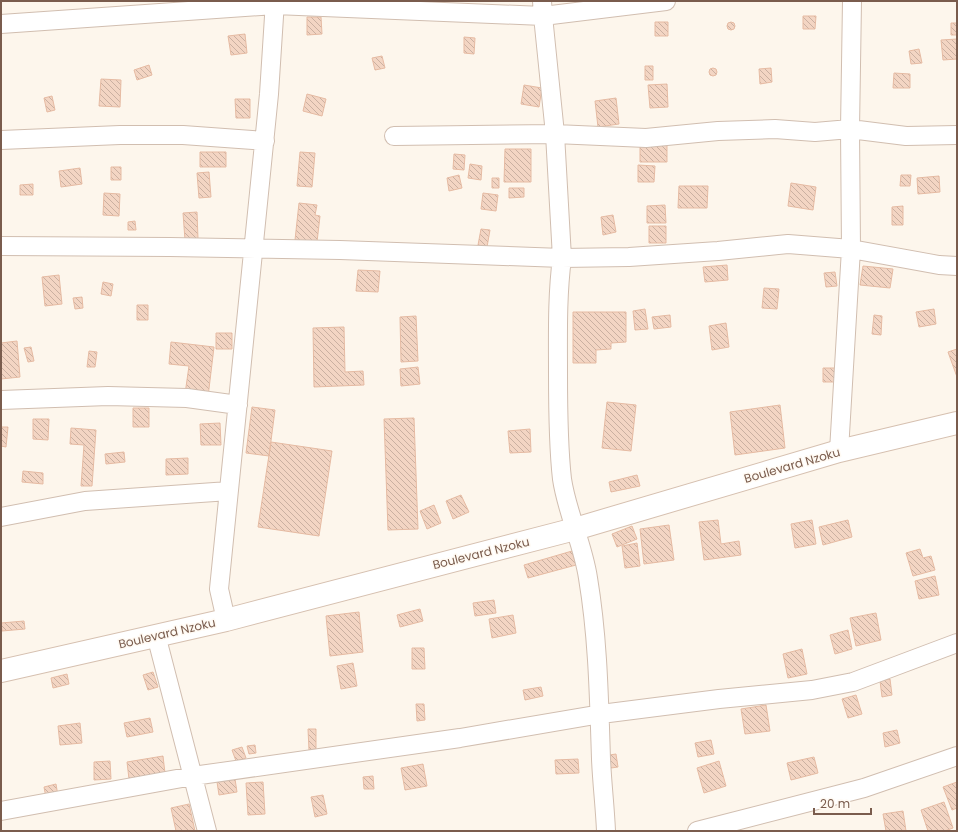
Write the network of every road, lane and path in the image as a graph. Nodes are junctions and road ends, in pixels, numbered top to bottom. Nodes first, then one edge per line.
1 (666, 1) edge
2 (852, 1) edge
3 (275, 3) edge
4 (542, 8) edge
5 (1, 24) edge
6 (850, 129) junction
7 (555, 134) junction
8 (957, 135) edge
9 (394, 136) dead end
10 (1, 140) edge
11 (265, 141) junction
12 (1, 246) edge
13 (254, 249) junction
14 (851, 249) junction
15 (562, 258) junction
16 (957, 266) edge
17 (1, 400) edge
18 (238, 405) junction
19 (957, 423) edge
20 (839, 451) junction
21 (229, 491) junction
22 (1, 517) edge
23 (575, 530) junction
24 (226, 620) junction
25 (156, 635) junction
26 (957, 643) edge
27 (1, 671) edge
28 (601, 714) junction
29 (957, 756) edge
30 (193, 776) junction
31 (1, 811) edge
32 (207, 831) edge
33 (606, 831) edge
34 (697, 831) edge

1 - 4 street
2 - 6 street
3 - 4 street
3 - 5 street
3 - 11 street
4 - 7 street
6 - 7 street
6 - 8 street
6 - 14 street
7 - 9 street
7 - 15 street
10 - 11 street
11 - 13 street
12 - 13 street
13 - 15 street
13 - 18 street
14 - 15 street
14 - 16 street
14 - 20 street
15 - 23 street
17 - 18 street
18 - 21 street
19 - 20 street, Boulevard Nzoku
20 - 23 street, Boulevard Nzoku
21 - 22 street
21 - 24 street
23 - 24 street, Boulevard Nzoku
23 - 28 street
24 - 25 street, Boulevard Nzoku
25 - 27 street, Boulevard Nzoku
25 - 30 street
26 - 28 street
28 - 30 street
28 - 33 street
29 - 34 street
30 - 31 street
30 - 32 street

